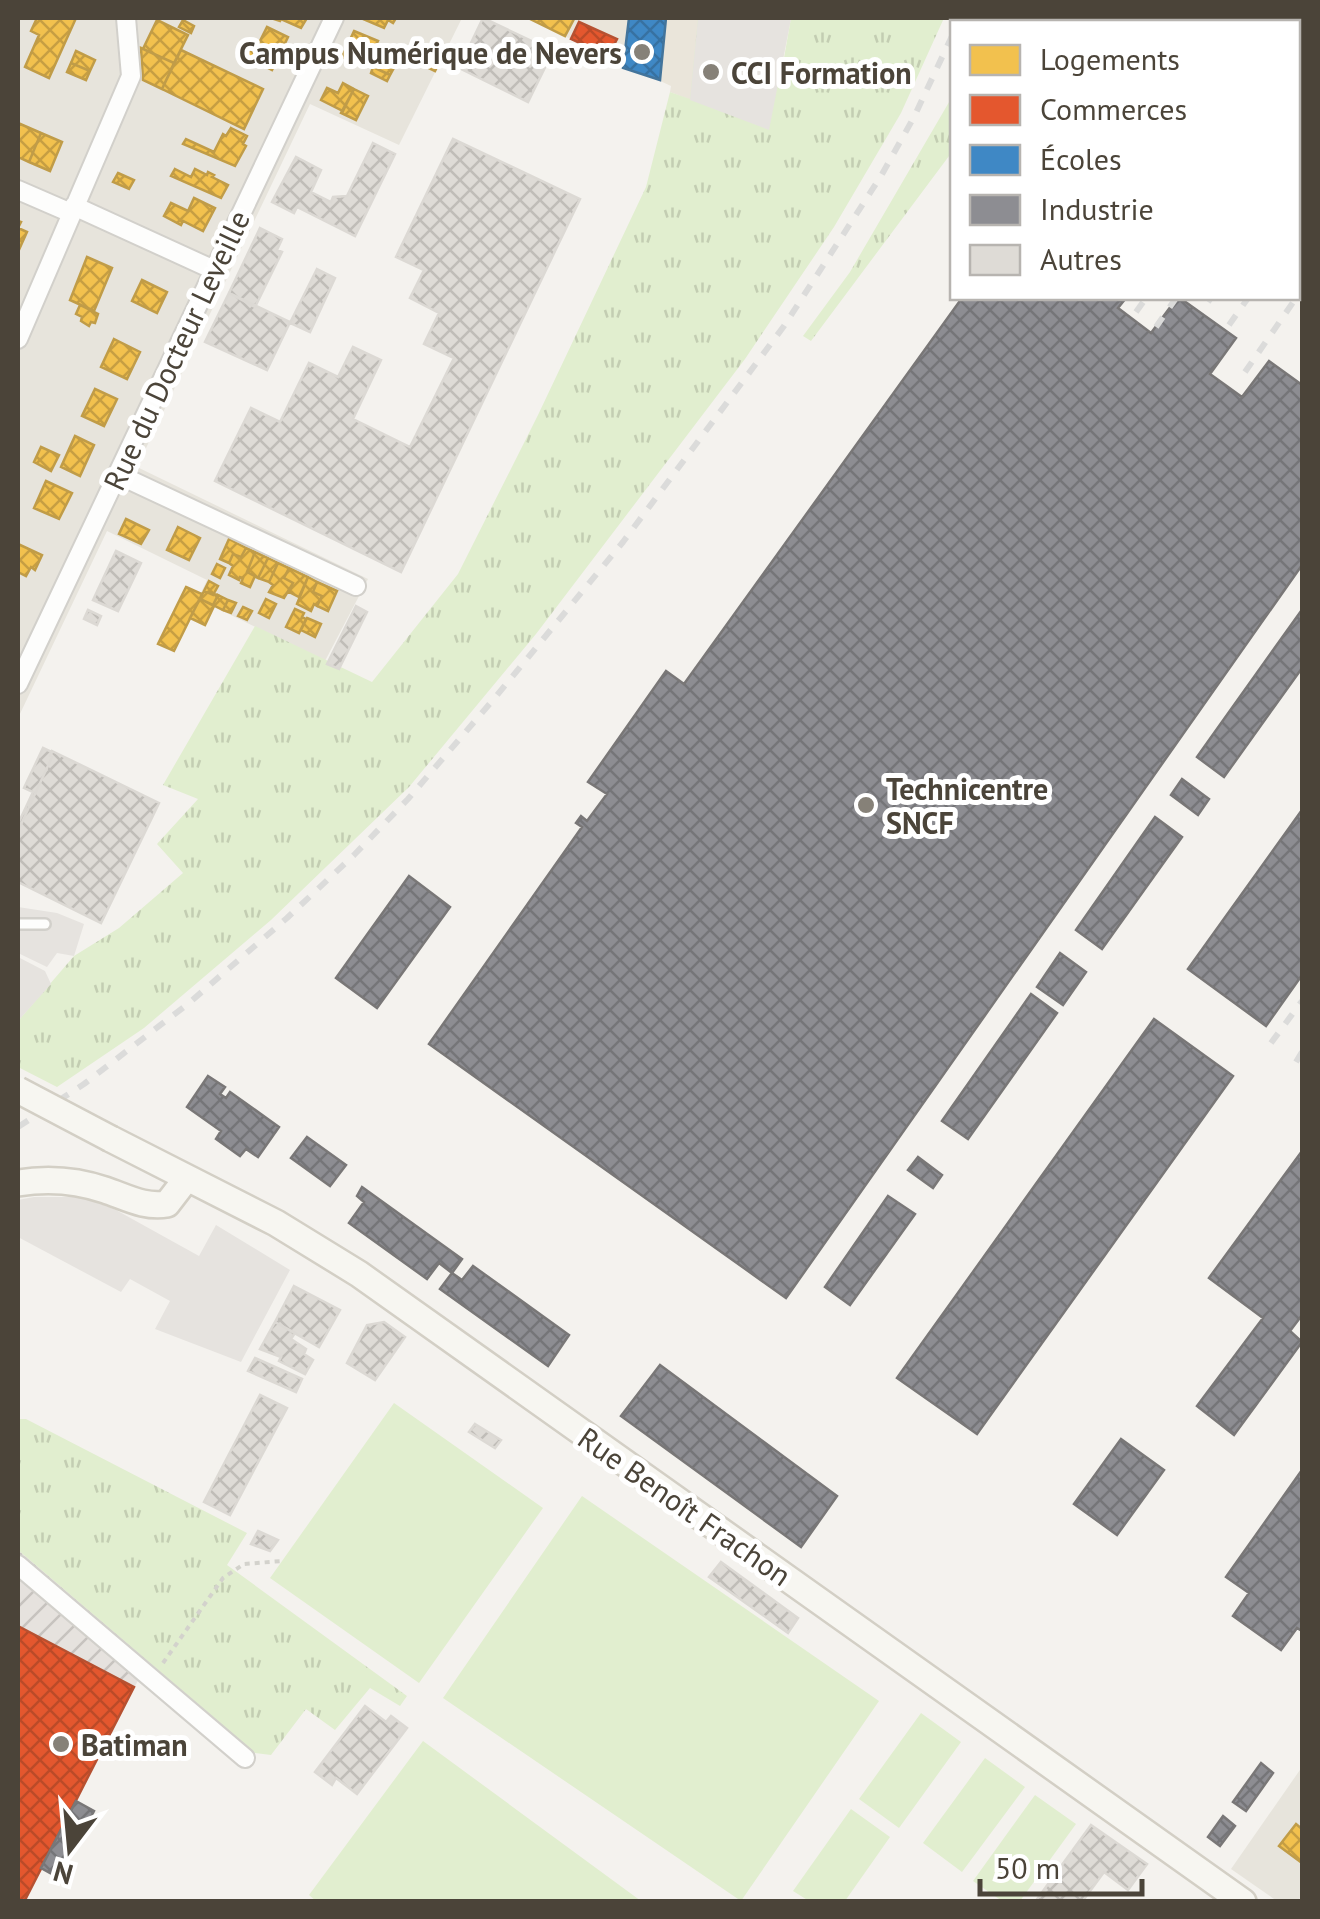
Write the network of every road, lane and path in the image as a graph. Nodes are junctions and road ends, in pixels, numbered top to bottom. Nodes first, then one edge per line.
1 (126, 18) edge
2 (334, 18) edge
3 (18, 190) edge
4 (72, 210) junction
5 (214, 270) junction
6 (18, 340) edge
7 (117, 474) junction
8 (356, 586) dead end
9 (18, 684) edge
10 (18, 924) edge
11 (45, 924) dead end
12 (18, 1090) edge
13 (187, 1178) junction
14 (18, 1184) edge
15 (282, 1562) dead end
16 (18, 1565) edge
17 (152, 1678) junction
18 (244, 1758) dead end
19 (1243, 1902) edge

1 - 4 street
2 - 5 street, Rue du Docteur Leveille
3 - 4 street
4 - 5 street
4 - 6 street
5 - 7 street, Rue du Docteur Leveille
7 - 8 street
7 - 9 street, Rue du Docteur Leveille
10 - 11 lane
12 - 13 main road, Rue Benoît Frachon, bridge
13 - 14 main road
13 - 19 main road, Rue Benoît Frachon
15 - 17 path
16 - 17 street
17 - 18 street

